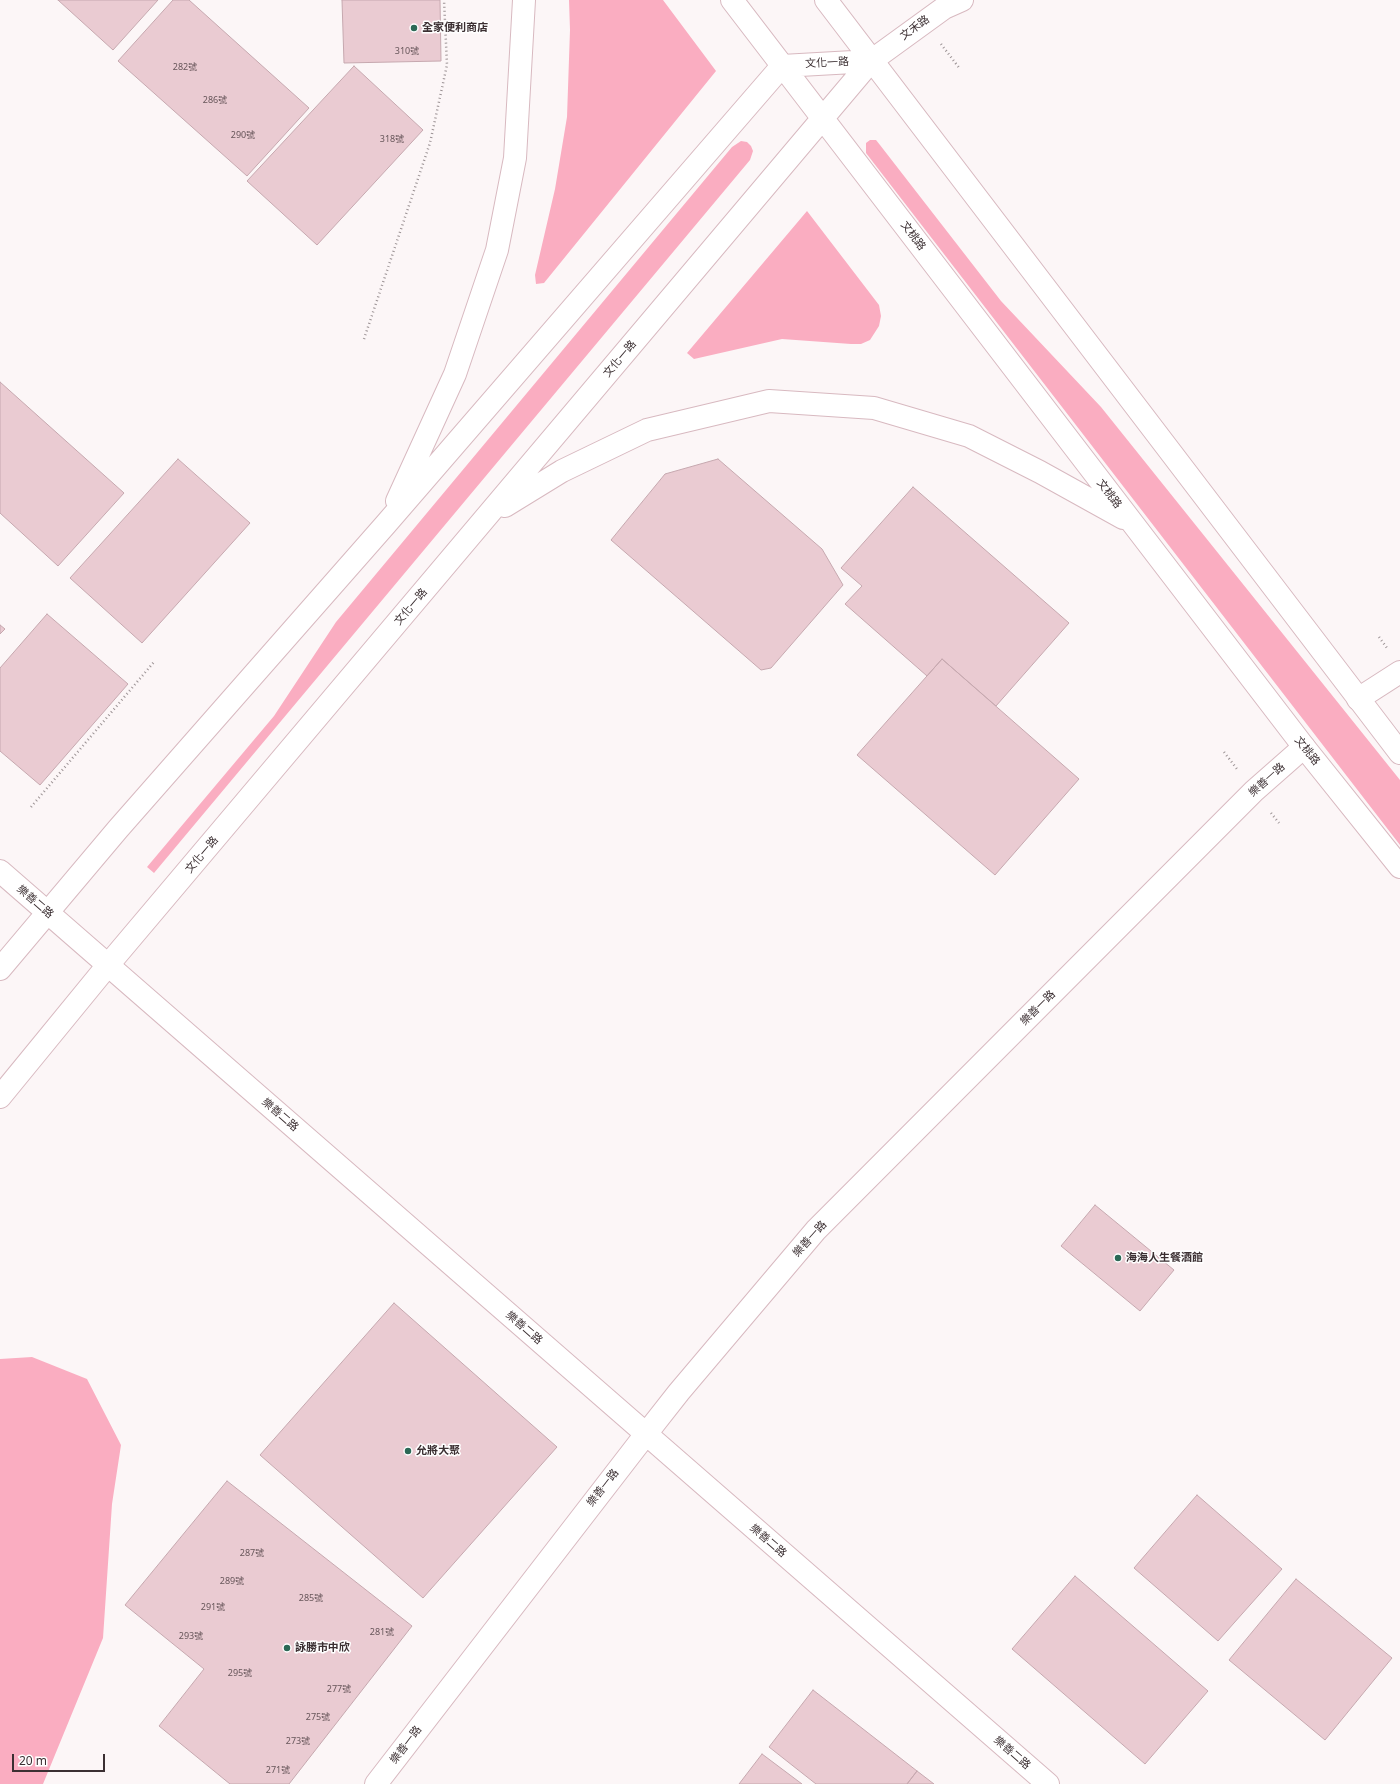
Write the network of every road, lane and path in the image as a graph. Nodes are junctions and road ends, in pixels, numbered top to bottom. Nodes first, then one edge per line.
1 (444, 0) edge
2 (524, 0) edge
3 (732, 0) edge
4 (826, 0) edge
5 (962, 0) edge
6 (871, 61) junction
7 (782, 66) junction
8 (823, 118) junction
9 (364, 339) dead end
10 (488, 516) junction
11 (1131, 523) junction
12 (386, 524) junction
13 (154, 662) dead end
14 (1400, 672) edge
15 (1358, 699) junction
16 (1304, 747) junction
17 (1400, 753) edge
18 (31, 807) dead end
19 (1400, 866) edge
20 (0, 872) edge
21 (46, 912) junction
22 (108, 965) junction
23 (0, 969) edge
24 (0, 1097) edge
25 (646, 1434) junction
26 (376, 1784) edge
27 (1048, 1784) edge

1 - 9 path
2 - 12 street
3 - 7 street, 文化一路
4 - 6 street, 文化一路
5 - 6 street, 文禾路
6 - 7 street, 文化一路
6 - 8 street, 文化一路
6 - 15 street
7 - 8 street, 文化一路
7 - 12 street
8 - 10 street, 文化一路
8 - 11 street, 文桃路
10 - 11 street
10 - 22 street, 文化一路
11 - 16 street, 文桃路
12 - 21 street
13 - 18 path
14 - 15 street
15 - 17 street
16 - 19 street, 文桃路
16 - 25 street, 樂善一路
20 - 21 street, 樂善二路
21 - 22 street, 樂善二路
21 - 23 street
22 - 24 street, 文化一路
22 - 25 street, 樂善二路
25 - 26 street, 樂善一路
25 - 27 street, 樂善二路

